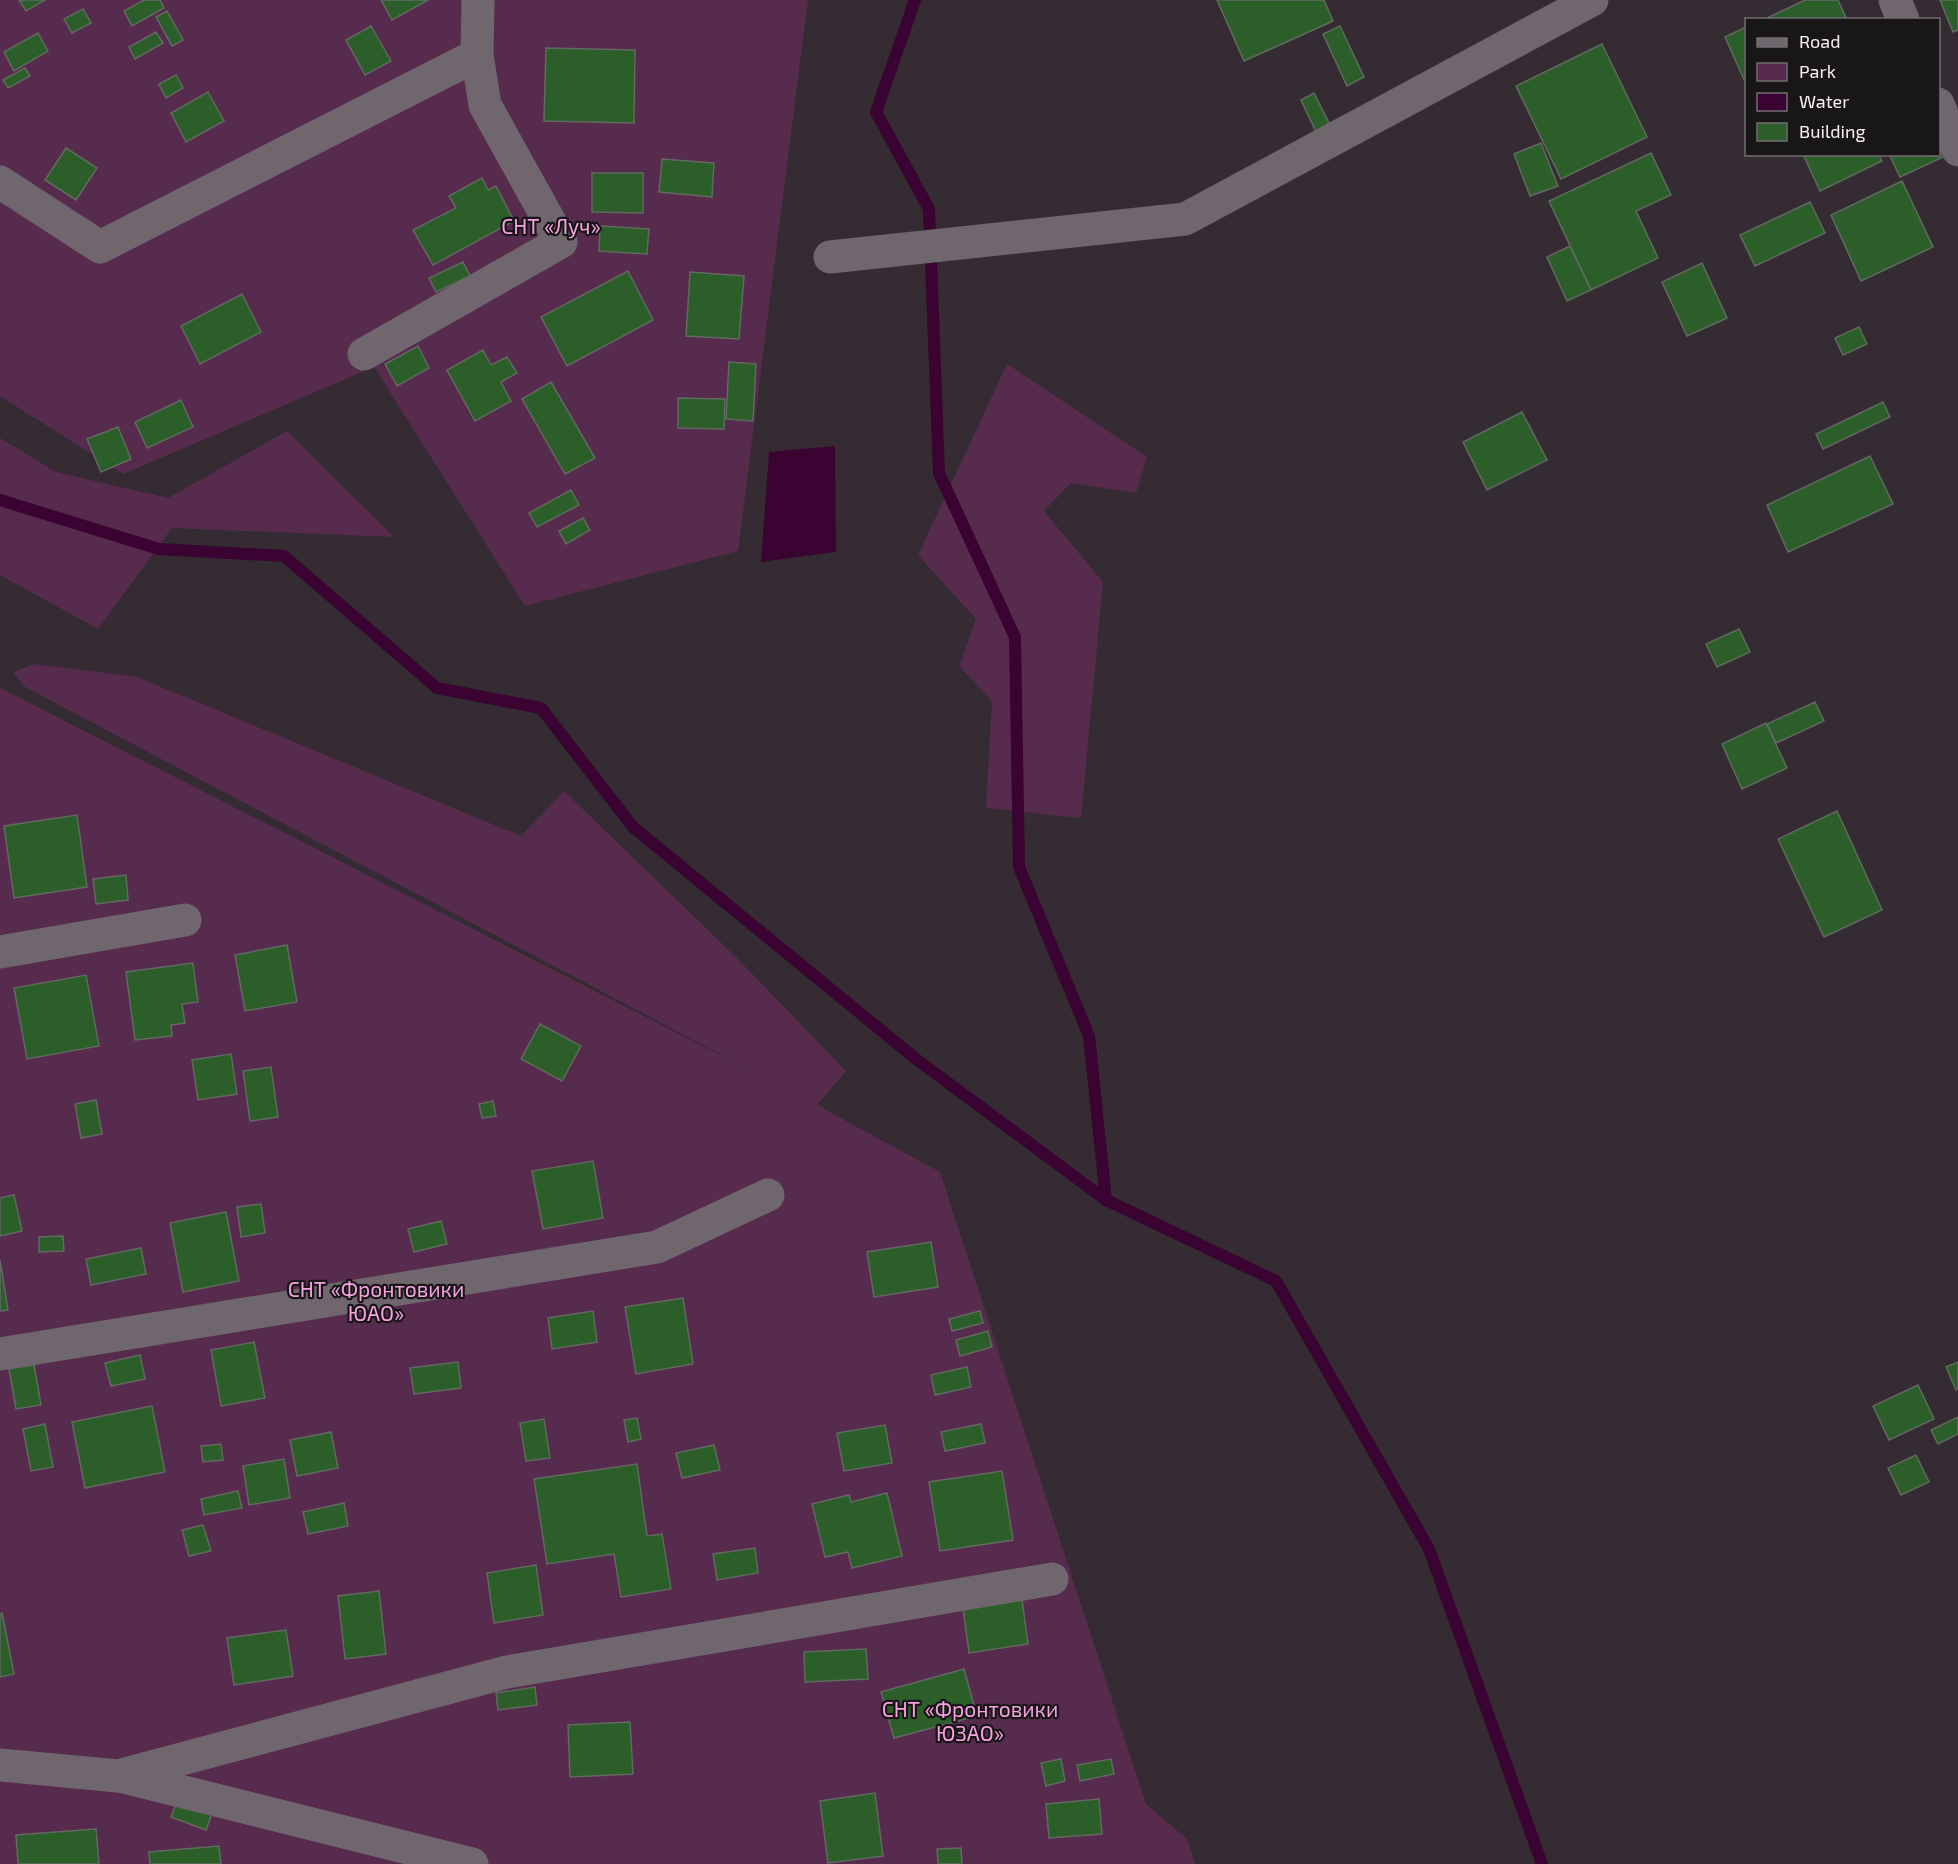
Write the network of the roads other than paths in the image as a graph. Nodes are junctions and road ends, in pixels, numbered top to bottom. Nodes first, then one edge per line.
1 (478, 0) edge
2 (1592, 0) edge
3 (1895, 0) edge
4 (1902, 18) edge
5 (477, 55) junction
6 (1940, 109) edge
7 (1958, 150) edge
8 (0, 182) edge
9 (830, 257) dead end
10 (363, 354) dead end
11 (185, 920) dead end
12 (0, 952) edge
13 (768, 1195) dead end
14 (0, 1354) edge
15 (1052, 1579) dead end
16 (0, 1765) edge
17 (118, 1776) junction
18 (472, 1864) edge

1 - 5 street
2 - 9 street
3 - 4 street
5 - 8 street
5 - 10 street
6 - 7 street
11 - 12 street
13 - 14 street
15 - 17 street
16 - 17 street
17 - 18 street

